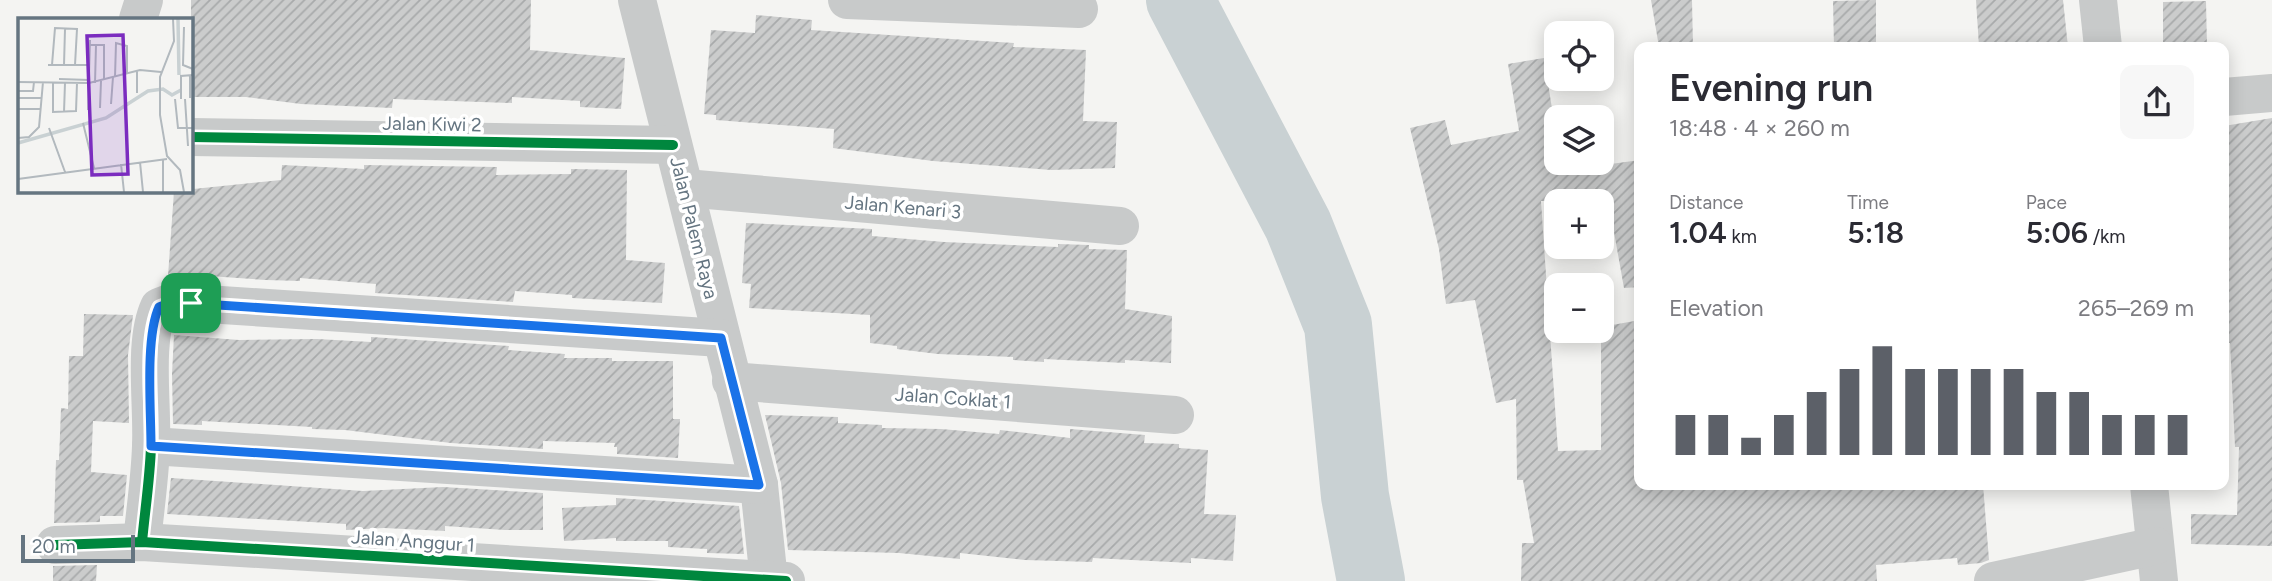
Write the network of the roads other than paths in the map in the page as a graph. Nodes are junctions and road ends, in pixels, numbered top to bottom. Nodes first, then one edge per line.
1 (144, 0) edge
2 (637, 0) edge
3 (847, 0) edge
4 (2098, 0) edge
5 (1079, 9) dead end
6 (138, 18) edge
7 (2102, 42) edge
8 (2272, 93) edge
9 (2229, 97) edge
10 (192, 137) edge
11 (673, 145) junction
12 (685, 188) junction
13 (1121, 226) dead end
14 (721, 338) junction
15 (731, 382) junction
16 (1175, 415) dead end
17 (151, 446) junction
18 (759, 485) junction
19 (2150, 490) edge
20 (142, 542) junction
21 (55, 545) dead end
22 (2157, 563) edge
23 (474, 572) edge
24 (714, 579) edge
25 (775, 581) edge
26 (1993, 581) edge

1 - 6 street
2 - 11 street, Jalan Palem Raya
3 - 5 street
4 - 7 street
8 - 9 street
10 - 11 street, Jalan Kiwi 2
11 - 12 street, Jalan Palem Raya
12 - 13 street, Jalan Kenari 3
12 - 14 street, Jalan Palem Raya
14 - 15 street, Jalan Palem Raya
14 - 17 street
15 - 16 street, Jalan Coklat 1
15 - 18 street, Jalan Palem Raya
17 - 18 street
17 - 20 street
18 - 25 street, Jalan Palem Raya
19 - 22 street
20 - 21 street, Jalan Anggur 1
20 - 23 street, Jalan Anggur 1
22 - 26 street
23 - 24 street, Jalan Anggur 1
24 - 25 street, Jalan Anggur 1

